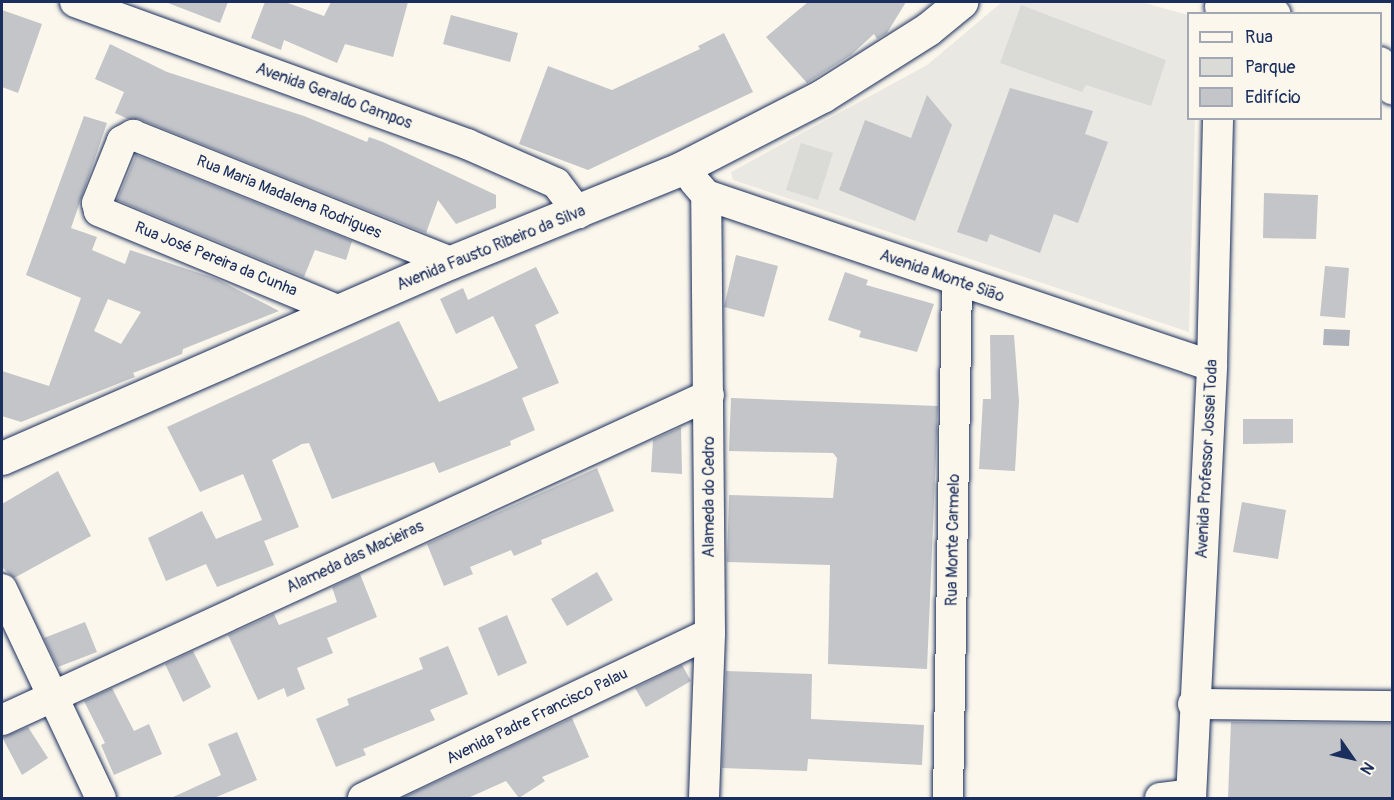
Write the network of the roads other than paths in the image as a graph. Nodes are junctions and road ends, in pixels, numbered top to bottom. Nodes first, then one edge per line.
1 (75, 2) edge
2 (960, 2) edge
3 (1220, 7) edge
4 (1260, 12) edge
5 (1382, 66) edge
6 (1392, 89) edge
7 (1218, 120) edge
8 (682, 168) junction
9 (706, 195) junction
10 (97, 203) joint
11 (579, 213) junction
12 (451, 262) junction
13 (957, 282) junction
14 (340, 311) junction
15 (1212, 366) junction
16 (709, 395) junction
17 (11, 448) edge
18 (2, 589) edge
19 (710, 633) junction
20 (52, 696) junction
21 (1193, 704) junction
22 (1392, 706) edge
23 (2, 720) edge
24 (1191, 796) edge
25 (369, 797) edge
26 (101, 798) edge
27 (704, 798) edge
28 (948, 798) edge
29 (1160, 798) edge

1 - 11 street, Avenida Geraldo Campos
2 - 8 main road, Avenida Fausto Ribeiro da Silva
3 - 4 street
5 - 6 street
7 - 15 street, Avenida Professor Jossei Toda
8 - 9 street, Avenida Monte Sião
8 - 11 main road, Avenida Fausto Ribeiro da Silva
9 - 13 street, Avenida Monte Sião
9 - 16 street, Alameda do Cedro
10 - 12 street, Rua Maria Madalena Rodrigues
10 - 14 street, Rua José Pereira da Cunha
11 - 12 main road, Avenida Fausto Ribeiro da Silva
12 - 14 main road, Avenida Fausto Ribeiro da Silva
13 - 15 street, Avenida Monte Sião
13 - 28 street, Rua Monte Carmelo
14 - 17 main road, Avenida Fausto Ribeiro da Silva
15 - 21 street, Avenida Professor Jossei Toda
16 - 19 street, Alameda do Cedro
16 - 20 street, Alameda das Macieiras
18 - 20 street
19 - 25 street, Avenida Padre Francisco Palau
19 - 27 street, Alameda do Cedro
20 - 23 street, Alameda das Macieiras
20 - 26 street
21 - 22 street
21 - 24 street, Avenida Professor Jossei Toda
24 - 29 street

